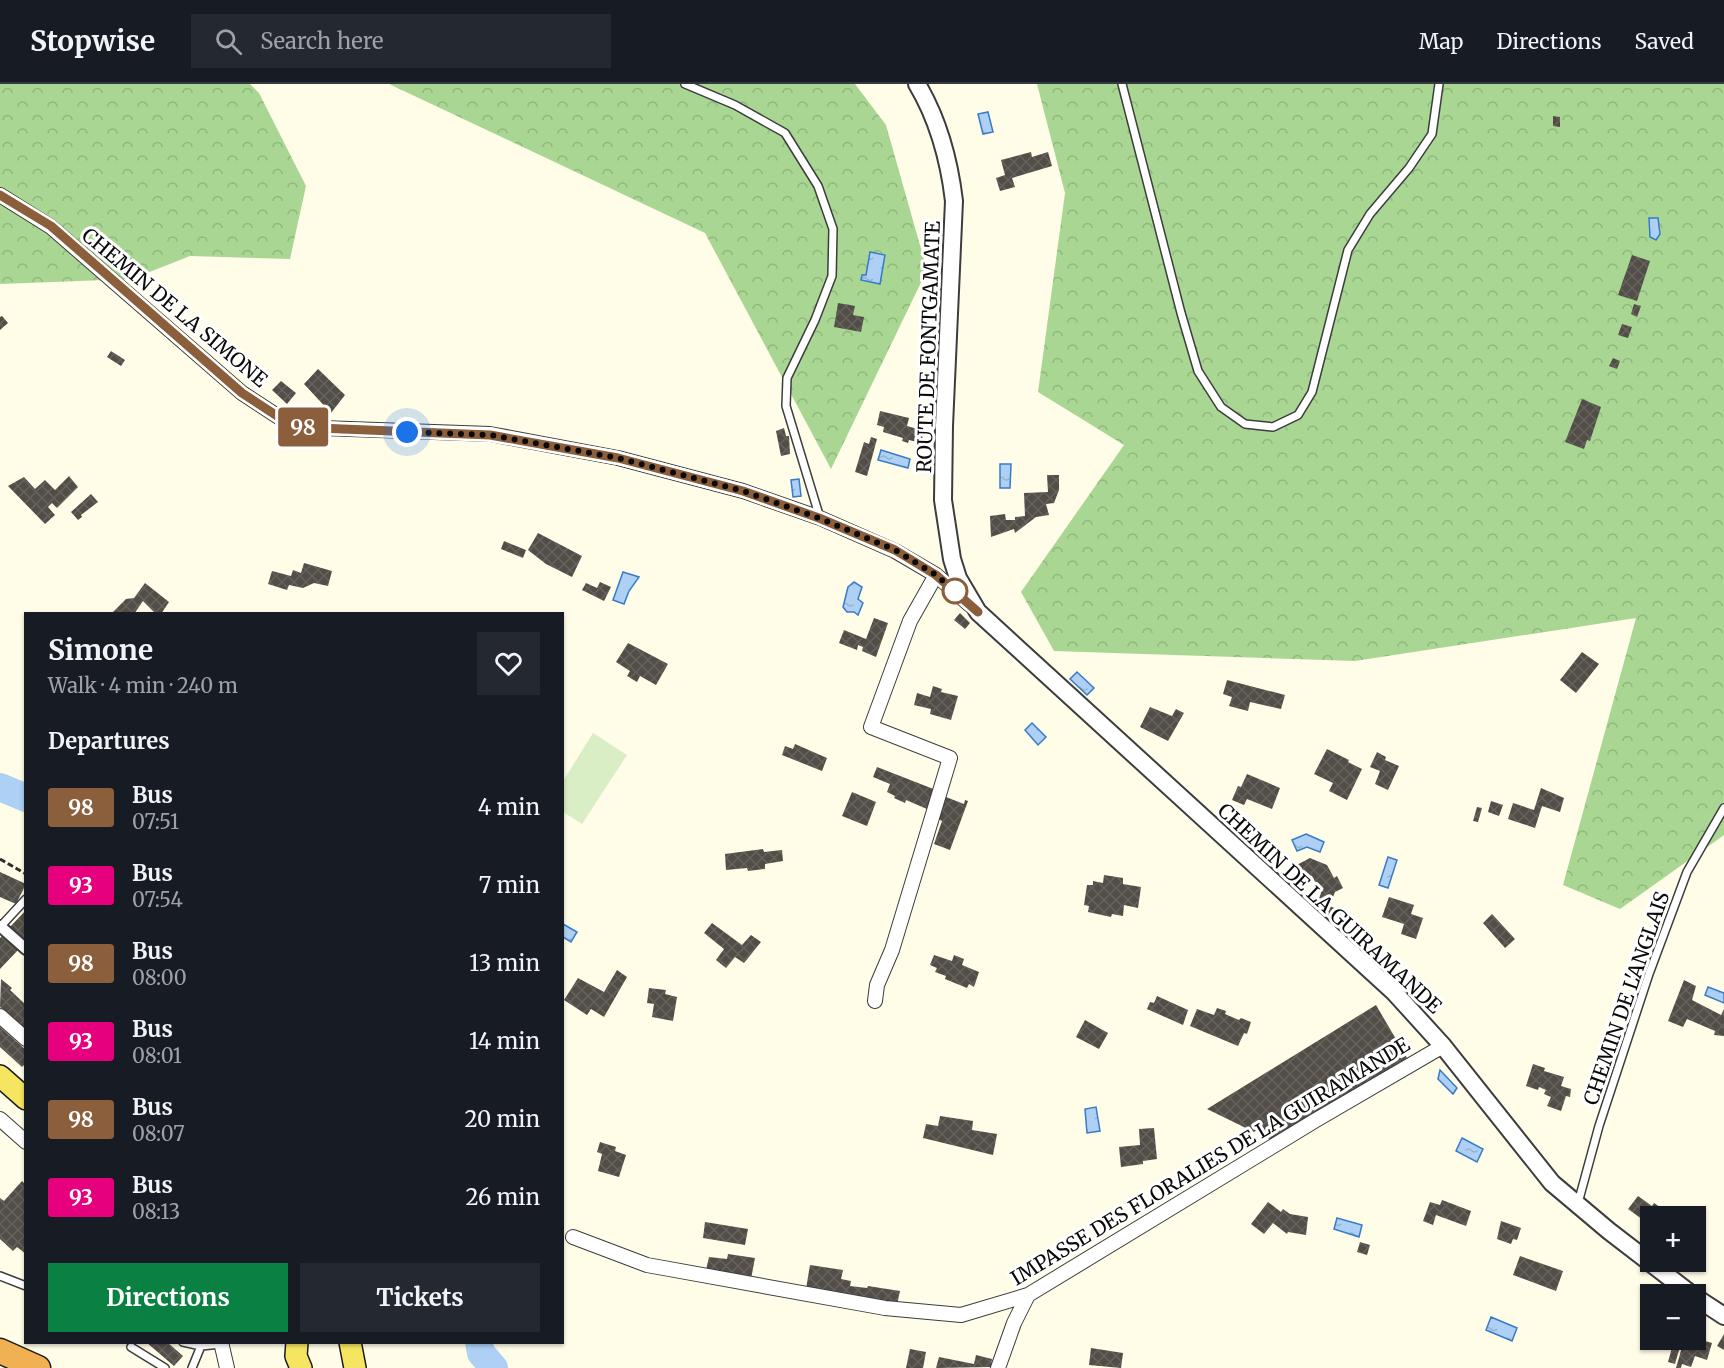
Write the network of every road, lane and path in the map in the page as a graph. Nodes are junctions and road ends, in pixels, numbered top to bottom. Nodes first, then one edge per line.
1 (685, 84) edge
2 (917, 84) edge
3 (1122, 84) edge
4 (1439, 84) edge
5 (0, 195) edge
6 (819, 518) junction
7 (936, 575) junction
8 (978, 612) junction
9 (1724, 808) edge
10 (0, 859) edge
11 (24, 872) edge
12 (24, 901) edge
13 (0, 927) edge
14 (24, 947) edge
15 (875, 1001) dead end
16 (0, 1016) edge
17 (24, 1037) edge
18 (1443, 1046) junction
19 (0, 1076) edge
20 (24, 1097) edge
21 (0, 1119) edge
22 (24, 1140) edge
23 (1577, 1205) junction
24 (573, 1237) dead end
25 (0, 1276) edge
26 (1678, 1284) edge
27 (24, 1285) edge
28 (1028, 1295) junction
29 (1706, 1304) edge
30 (1724, 1316) edge
31 (192, 1344) edge
32 (214, 1344) edge
33 (221, 1344) edge
34 (201, 1346) junction
35 (131, 1347) dead end
36 (0, 1351) edge
37 (38, 1368) edge
38 (165, 1368) edge
39 (192, 1368) edge
40 (227, 1368) edge
41 (998, 1368) edge

1 - 6 lane
2 - 8 street, ROUTE DE FONTGAMATE
3 - 4 lane
5 - 6 street, CHEMIN DE LA SIMONE
6 - 7 street, CHEMIN DE LA SIMONE
7 - 8 street, CHEMIN DE LA SIMONE
7 - 15 street
8 - 18 street, CHEMIN DE LA GUIRAMANDE
9 - 23 lane, CHEMIN DE L'ANGLAIS
10 - 11 path
12 - 13 lane
13 - 14 street
16 - 17 street
18 - 23 street, CHEMIN DE LA GUIRAMANDE
18 - 28 street, IMPASSE DES FLORALIES DE LA GUIRAMANDE
19 - 20 main road
21 - 22 street
23 - 26 street, CHEMIN DE LA GUIRAMANDE
24 - 28 street, IMPASSE DES FLORALIES DE LA GUIRAMANDE
25 - 27 lane
28 - 41 street
29 - 30 street
31 - 34 lane
32 - 34 lane
33 - 40 street
34 - 39 lane
35 - 38 lane
36 - 37 highway

